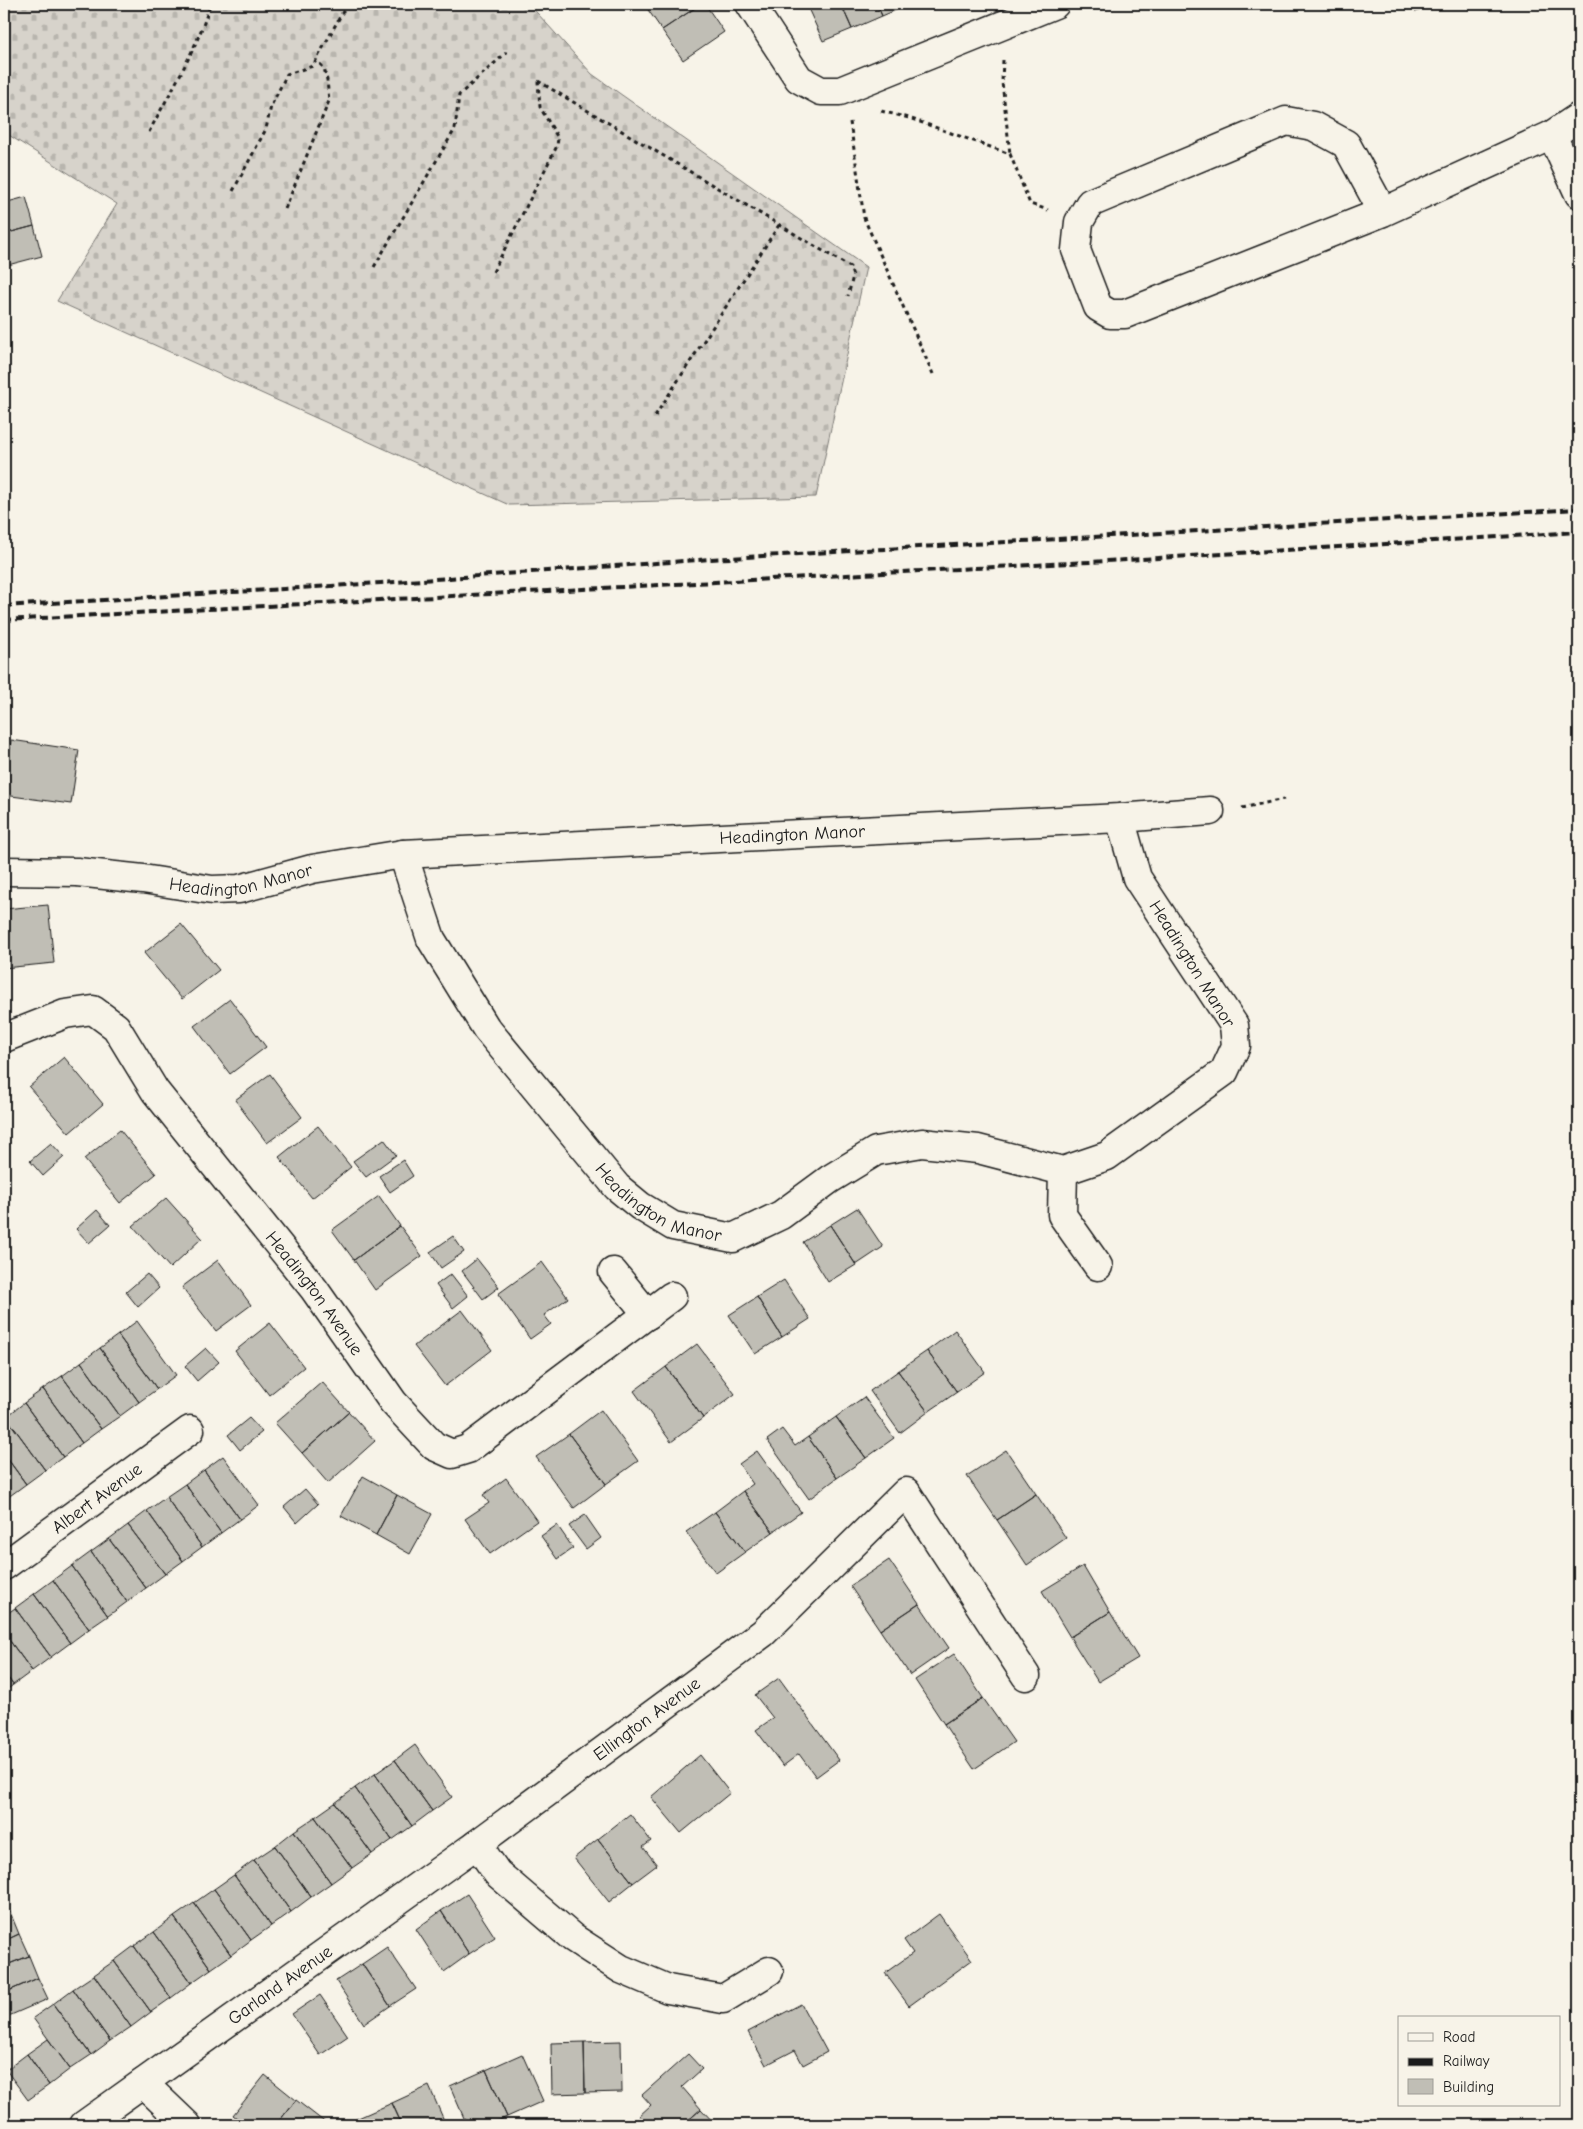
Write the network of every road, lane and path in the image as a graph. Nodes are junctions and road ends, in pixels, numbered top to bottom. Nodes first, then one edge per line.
1 (210, 4) edge
2 (347, 4) edge
3 (750, 4) edge
4 (1055, 4) edge
5 (1412, 4) edge
6 (1436, 4) edge
7 (1004, 25) junction
8 (507, 52) dead end
9 (316, 60) junction
10 (840, 91) junction
11 (1579, 117) edge
12 (149, 132) dead end
13 (1552, 135) junction
14 (1010, 154) junction
15 (232, 190) dead end
16 (1579, 194) edge
17 (285, 209) dead end
18 (1383, 212) junction
19 (1079, 222) junction
20 (780, 225) junction
21 (374, 267) dead end
22 (493, 272) dead end
23 (848, 296) dead end
24 (933, 374) dead end
25 (655, 416) dead end
26 (1284, 799) dead end
27 (1210, 811) joint
28 (1120, 818) junction
29 (403, 854) junction
30 (4, 871) edge
31 (4, 1038) edge
32 (1063, 1171) junction
33 (1098, 1266) dead end
34 (613, 1272) dead end
35 (672, 1296) dead end
36 (648, 1315) junction
37 (190, 1430) dead end
38 (4, 1566) edge
39 (1026, 1676) dead end
40 (477, 1844) junction
41 (769, 1971) dead end
42 (143, 2082) junction
43 (84, 2125) edge
44 (187, 2125) edge

1 - 12 path
2 - 9 path
3 - 10 street
4 - 7 street
5 - 6 path
7 - 10 street
7 - 14 path
8 - 21 path
9 - 15 path
9 - 17 path
10 - 14 path
10 - 24 path
11 - 13 street
13 - 16 street
13 - 18 street
14 - 19 path
18 - 19 street
18 - 19 street
20 - 22 path
20 - 23 path
20 - 25 path
26 - 27 path
27 - 28 street, Headington Manor
28 - 29 street, Headington Manor
28 - 32 street, Headington Manor
29 - 30 street, Headington Manor
29 - 32 street, Headington Manor
31 - 36 street, Headington Avenue
32 - 33 street
34 - 36 street
35 - 36 street, Headington Avenue
37 - 38 street, Albert Avenue
39 - 40 street, Ellington Avenue
40 - 41 street
40 - 42 street, Garland Avenue
42 - 43 street, Garland Avenue
42 - 44 street

